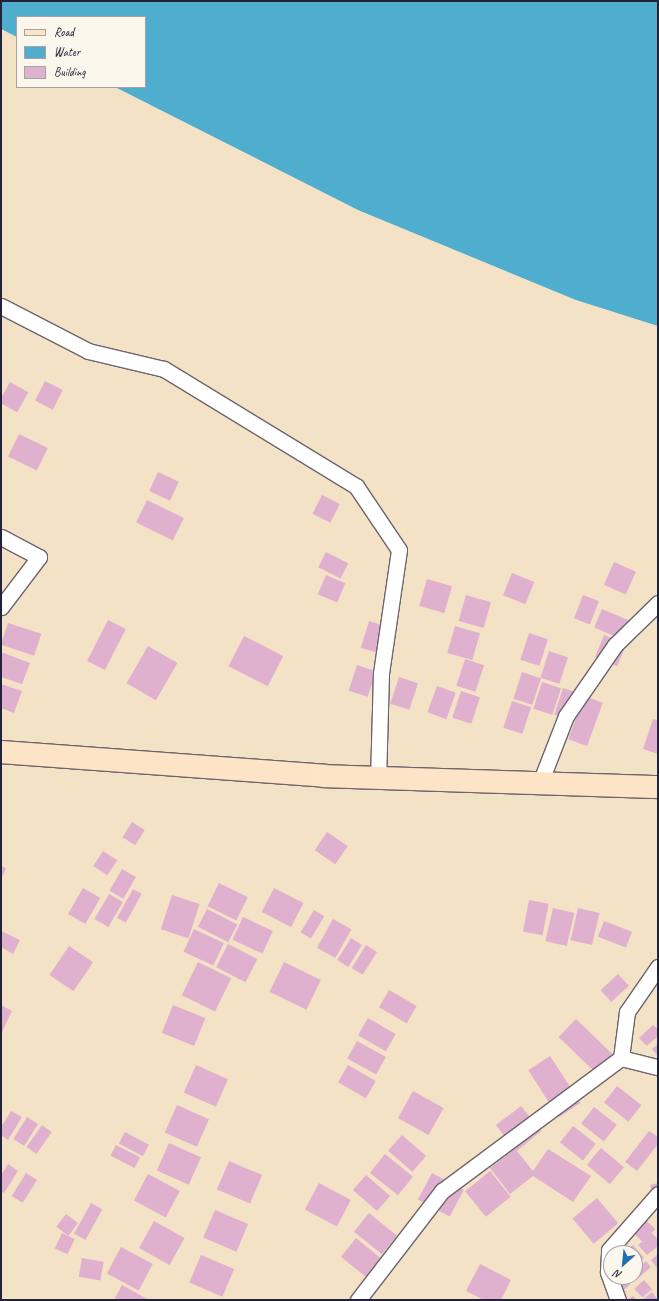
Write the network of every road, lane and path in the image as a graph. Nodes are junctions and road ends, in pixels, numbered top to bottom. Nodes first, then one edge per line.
1 (1, 306) edge
2 (1, 537) edge
3 (658, 603) edge
4 (1, 607) edge
5 (1, 752) edge
6 (378, 778) junction
7 (540, 783) junction
8 (658, 787) edge
9 (658, 967) edge
10 (621, 1058) junction
11 (658, 1067) edge
12 (658, 1194) edge
13 (358, 1300) edge
14 (618, 1300) edge

1 - 6 street
2 - 4 street
3 - 7 street
5 - 6 street
6 - 7 street
7 - 8 street
9 - 10 street
10 - 11 street
10 - 13 street
12 - 14 street

